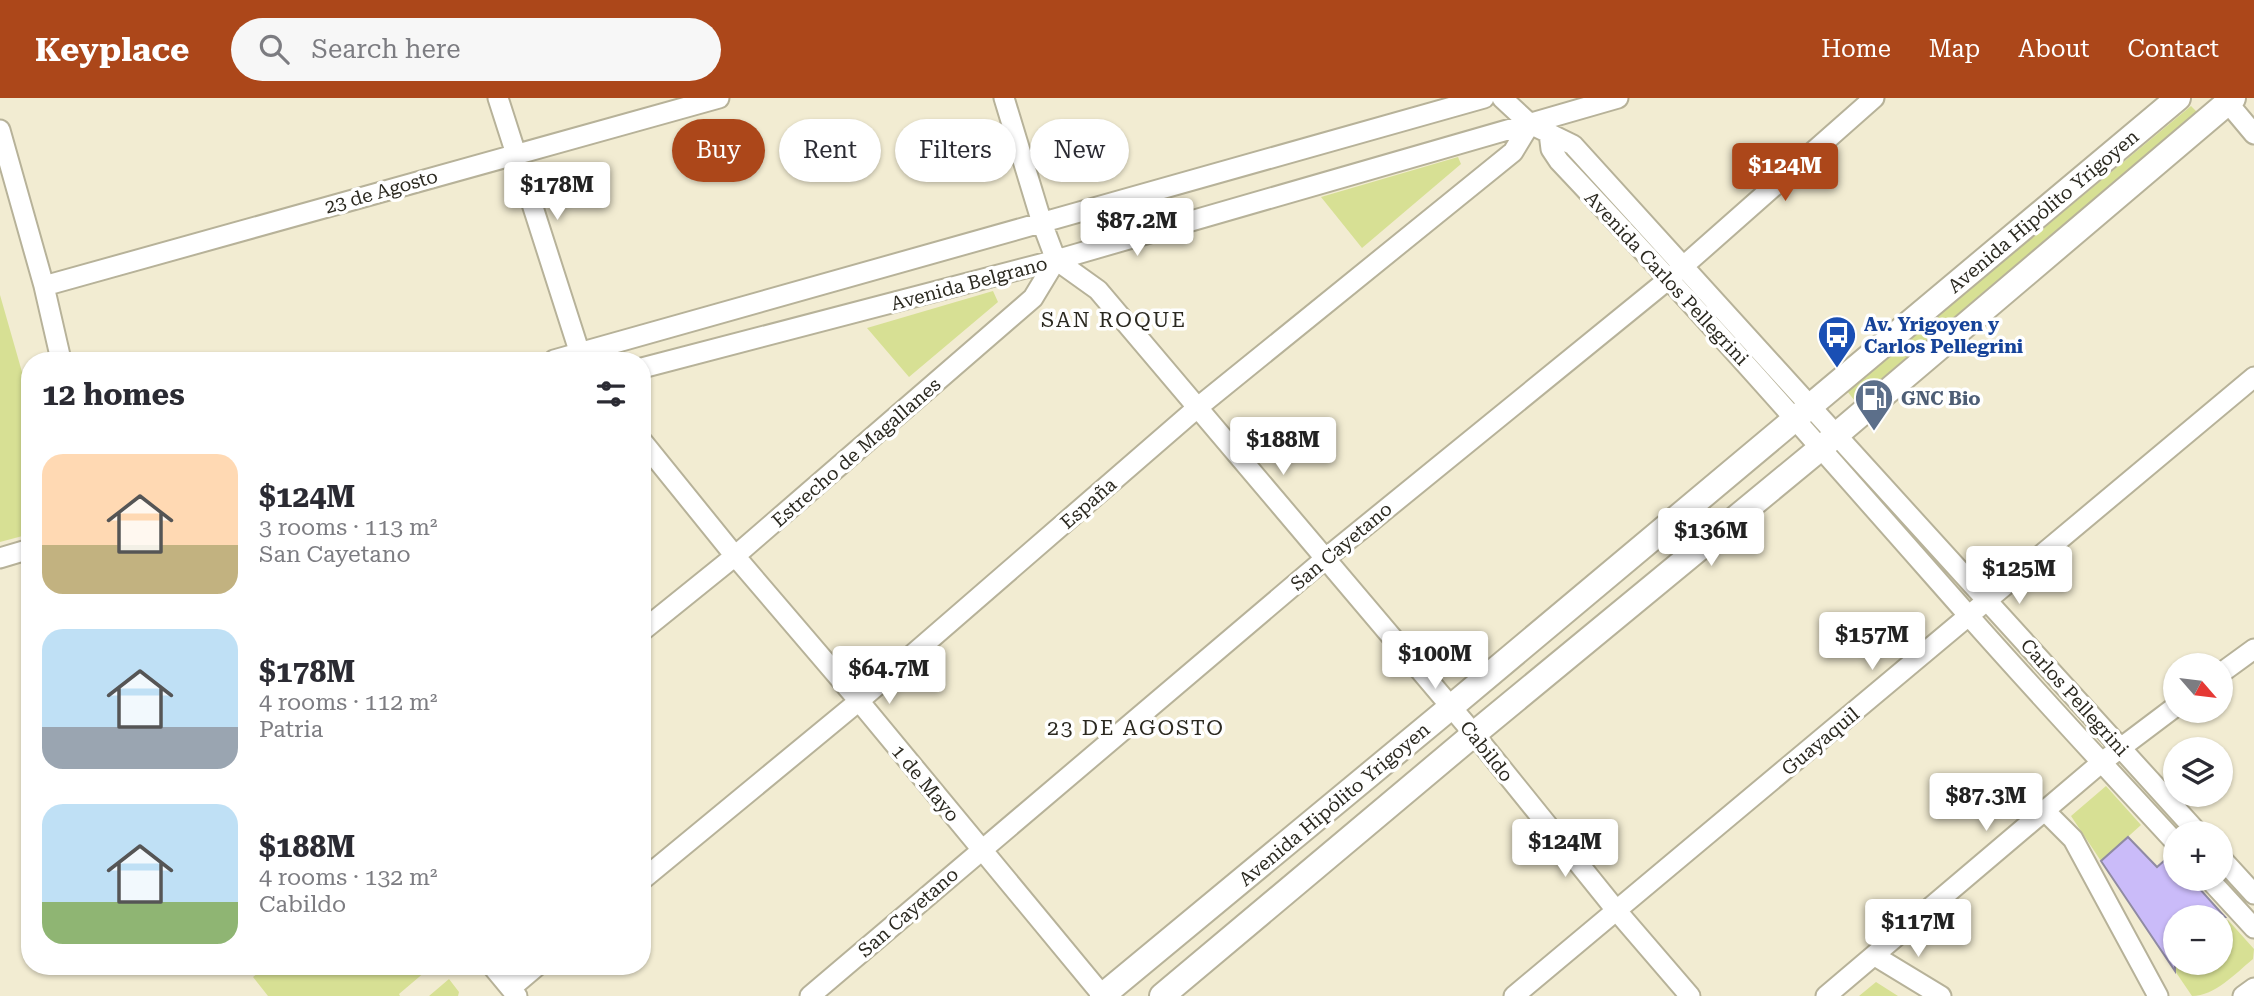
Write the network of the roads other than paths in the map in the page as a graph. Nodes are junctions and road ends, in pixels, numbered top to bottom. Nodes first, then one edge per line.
1 (498, 98) edge
2 (719, 98) edge
3 (1004, 98) edge
4 (1485, 98) edge
5 (1502, 98) edge
6 (1618, 98) edge
7 (1874, 98) edge
8 (2178, 98) edge
9 (2228, 100) edge
10 (1530, 124) junction
11 (0, 130) edge
12 (2254, 134) edge
13 (514, 154) junction
14 (1042, 223) junction
15 (1056, 260) junction
16 (1676, 272) junction
17 (44, 286) junction
18 (59, 352) edge
19 (578, 352) edge
20 (597, 352) edge
21 (651, 366) edge
22 (2254, 377) edge
23 (1197, 408) junction
24 (1803, 412) junction
25 (1829, 442) junction
26 (651, 452) edge
27 (21, 552) edge
28 (735, 556) junction
29 (0, 558) edge
30 (1326, 558) junction
31 (1988, 601) junction
32 (1969, 617) junction
33 (651, 624) edge
34 (2254, 649) edge
35 (2233, 664) edge
36 (859, 701) junction
37 (1451, 707) junction
38 (2163, 716) edge
39 (1474, 734) junction
40 (2120, 748) junction
41 (2102, 762) junction
42 (2044, 810) junction
43 (2187, 821) edge
44 (2163, 829) edge
45 (981, 849) junction
46 (2233, 871) edge
47 (651, 873) edge
48 (2220, 891) edge
49 (2254, 894) edge
50 (1616, 910) junction
51 (2254, 928) edge
52 (1875, 956) junction
53 (500, 975) edge
54 (529, 975) edge
55 (2254, 988) edge
56 (514, 992) edge
57 (810, 996) edge
58 (1102, 996) edge
59 (1162, 996) edge
60 (1514, 996) edge
61 (1690, 996) edge
62 (1826, 996) edge
63 (1941, 996) edge
64 (2158, 996) edge
65 (2243, 996) edge

1 - 13 street
2 - 13 street, 23 de Agosto
3 - 14 street
4 - 14 street, Avenida Belgrano
5 - 10 street, Avenida Carlos Pellegrini
6 - 10 street, Avenida Belgrano
7 - 16 street, San Cayetano
8 - 24 street, Avenida Hipólito Yrigoyen
9 - 12 street
9 - 25 street, Avenida Hipólito Yrigoyen
10 - 15 street, Avenida Belgrano
10 - 16 street, Avenida Carlos Pellegrini
10 - 23 street, España
11 - 17 street
13 - 17 street, 23 de Agosto
13 - 19 street
14 - 15 street
14 - 20 street, Avenida Belgrano
15 - 21 street, Avenida Belgrano
15 - 23 street, Cabildo
15 - 28 street, Estrecho de Magallanes
16 - 24 street, Avenida Carlos Pellegrini
16 - 30 street, San Cayetano
17 - 18 street
22 - 31 street, Guayaquil
23 - 30 street, Cabildo
23 - 36 street, España
24 - 25 street, Carlos Pellegrini
24 - 37 street, Avenida Hipólito Yrigoyen
25 - 31 street, Carlos Pellegrini
25 - 32 street, Carlos Pellegrini
25 - 39 street, Avenida Hipólito Yrigoyen
26 - 28 street, 1 de Mayo
27 - 29 street
28 - 33 street, Estrecho de Magallanes
28 - 36 street, 1 de Mayo
30 - 37 street, Cabildo
30 - 45 street, San Cayetano
31 - 32 street, Guayaquil
31 - 40 street, Carlos Pellegrini
32 - 41 street, Carlos Pellegrini
32 - 50 street, Guayaquil
34 - 35 street
36 - 45 street, 1 de Mayo
36 - 47 street, España
37 - 39 street, Cabildo
37 - 58 street, Avenida Hipólito Yrigoyen
38 - 40 street
39 - 50 street, Cabildo
39 - 59 street, Avenida Hipólito Yrigoyen
40 - 41 street
40 - 43 street, Carlos Pellegrini
41 - 42 street
41 - 44 street, Carlos Pellegrini
42 - 52 street
42 - 64 street
45 - 57 street, San Cayetano
45 - 58 street, 1 de Mayo
46 - 49 street
48 - 51 street
50 - 60 street, Guayaquil
50 - 61 street, Cabildo
52 - 62 street
52 - 63 street
53 - 56 street
54 - 56 street
55 - 65 street

